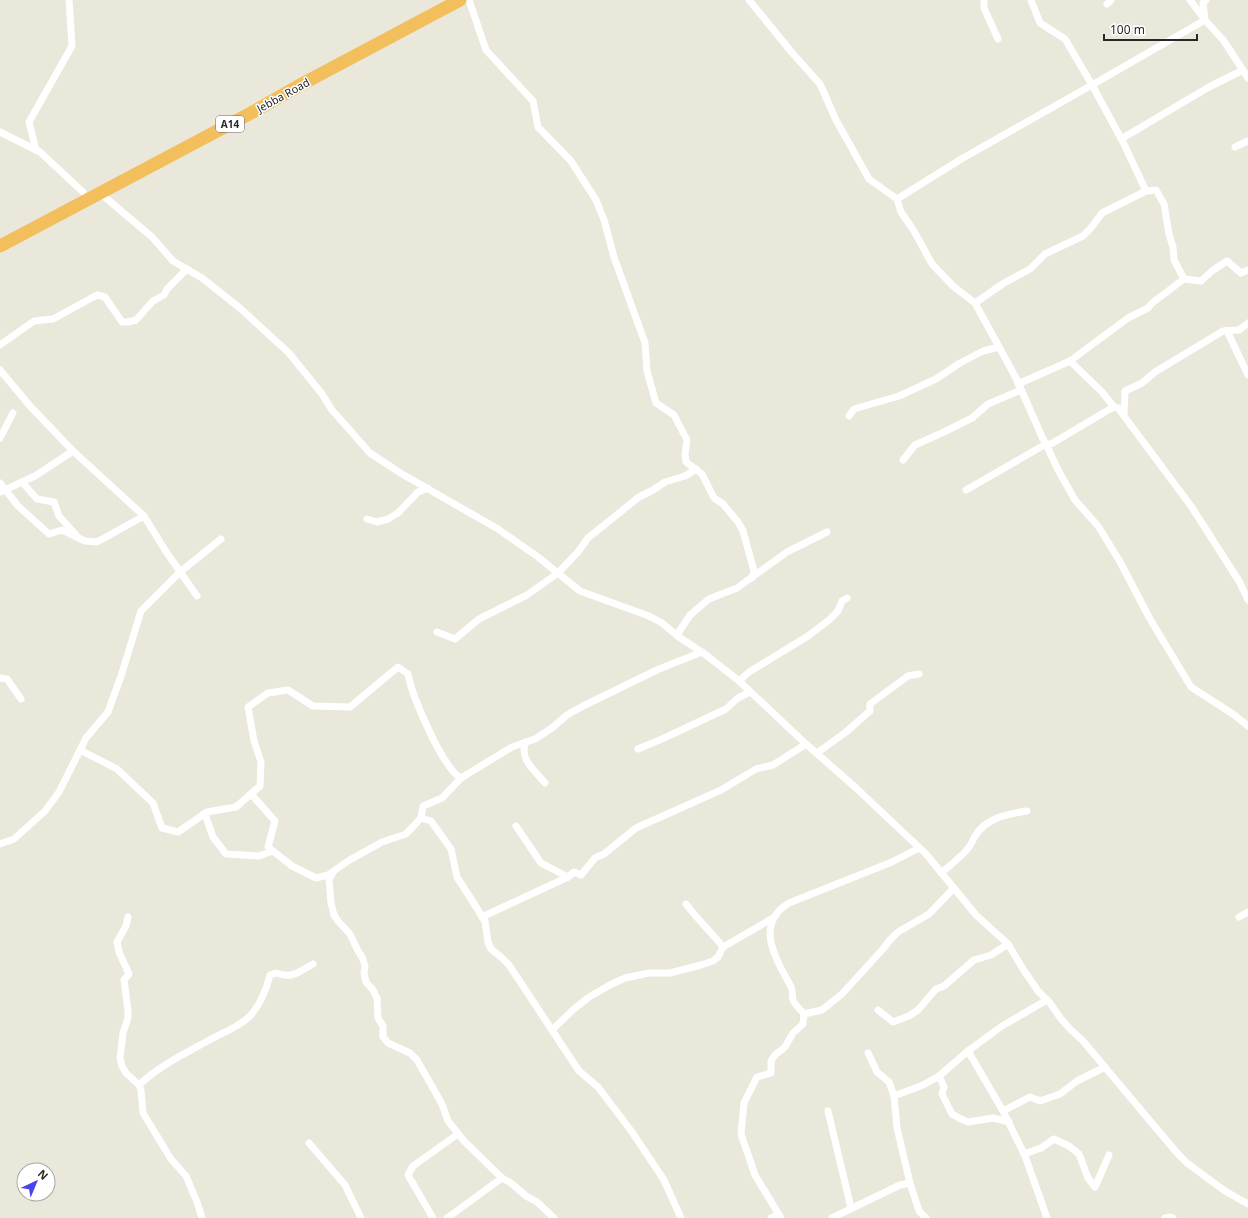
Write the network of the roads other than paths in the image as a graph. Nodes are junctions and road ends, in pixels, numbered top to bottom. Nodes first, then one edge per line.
1 (69, 0) edge
2 (443, 0) edge
3 (460, 0) edge
4 (469, 0) edge
5 (749, 0) edge
6 (984, 0) edge
7 (1031, 0) edge
8 (1190, 0) edge
9 (1206, 0) edge
10 (1205, 20) junction
11 (998, 39) dead end
12 (1243, 70) junction
13 (1248, 78) edge
14 (1092, 85) junction
15 (0, 132) edge
16 (1121, 139) junction
17 (1248, 141) edge
18 (1235, 147) dead end
19 (36, 150) junction
20 (1146, 191) junction
21 (83, 192) junction
22 (100, 193) junction
23 (897, 199) junction
24 (0, 236) edge
25 (0, 246) edge
26 (187, 269) junction
27 (1248, 270) edge
28 (1184, 279) junction
29 (975, 303) junction
30 (1248, 323) edge
31 (1227, 331) junction
32 (0, 345) edge
33 (999, 347) junction
34 (1070, 361) junction
35 (0, 370) edge
36 (1248, 374) edge
37 (1020, 387) junction
38 (1114, 407) junction
39 (13, 413) dead end
40 (1124, 414) junction
41 (849, 416) dead end
42 (0, 438) edge
43 (1046, 444) junction
44 (73, 451) junction
45 (903, 460) dead end
46 (696, 469) junction
47 (22, 482) junction
48 (0, 483) edge
49 (428, 488) junction
50 (966, 490) dead end
51 (3, 491) edge
52 (144, 516) junction
53 (367, 519) dead end
54 (827, 532) dead end
55 (80, 539) junction
56 (221, 539) dead end
57 (752, 563) junction
58 (766, 567) junction
59 (180, 572) junction
60 (558, 574) junction
61 (752, 578) junction
62 (197, 596) dead end
63 (847, 598) dead end
64 (1248, 600) edge
65 (437, 632) dead end
66 (677, 635) junction
67 (702, 652) junction
68 (919, 674) dead end
69 (0, 678) edge
70 (739, 681) junction
71 (750, 692) junction
72 (21, 699) dead end
73 (1248, 726) edge
74 (526, 742) junction
75 (806, 744) junction
76 (638, 749) dead end
77 (80, 750) junction
78 (817, 754) junction
79 (462, 778) junction
80 (545, 783) dead end
81 (251, 794) junction
82 (1026, 811) dead end
83 (205, 814) junction
84 (422, 818) junction
85 (516, 826) dead end
86 (0, 844) edge
87 (919, 848) junction
88 (273, 851) junction
89 (334, 871) junction
90 (941, 872) junction
91 (568, 877) junction
92 (954, 888) junction
93 (686, 904) dead end
94 (1248, 912) edge
95 (128, 917) dead end
96 (482, 917) junction
97 (1239, 917) dead end
98 (773, 918) junction
99 (1008, 944) junction
100 (723, 947) junction
101 (313, 964) dead end
102 (1047, 1000) junction
103 (878, 1010) dead end
104 (804, 1014) junction
105 (552, 1030) junction
106 (968, 1051) junction
107 (868, 1053) dead end
108 (1105, 1067) junction
109 (939, 1076) junction
110 (139, 1085) junction
111 (894, 1096) junction
112 (828, 1111) dead end
113 (1003, 1111) junction
114 (1009, 1122) junction
115 (458, 1134) junction
116 (309, 1144) dead end
117 (1024, 1154) junction
118 (1109, 1155) dead end
119 (502, 1178) junction
120 (910, 1183) junction
121 (1248, 1204) edge
122 (851, 1208) junction
123 (780, 1216) edge
124 (202, 1218) edge
125 (361, 1218) edge
126 (433, 1218) edge
127 (447, 1218) edge
128 (554, 1218) edge
129 (682, 1218) edge
130 (772, 1218) edge
131 (832, 1218) edge
132 (926, 1218) edge
133 (1047, 1218) edge
134 (1165, 1218) edge
135 (1173, 1218) edge

1 - 19 street
2 - 21 highway
3 - 22 highway, Jebba Road / A14
4 - 46 street
5 - 23 street
6 - 11 street
7 - 14 street
8 - 10 street
9 - 10 street
10 - 12 street
10 - 14 street
12 - 13 street
12 - 16 street
14 - 16 street
14 - 23 street
15 - 19 street
16 - 20 street
17 - 18 street
19 - 21 street
20 - 28 street
20 - 29 street
21 - 24 highway
22 - 25 highway, Jebba Road / A14
22 - 26 street
23 - 29 street
26 - 32 street
26 - 49 street
27 - 28 street
28 - 34 street
29 - 33 street
30 - 31 street
31 - 36 street
31 - 40 street
33 - 37 street
33 - 41 street
34 - 37 street
34 - 38 street
35 - 44 street
37 - 43 street
37 - 45 street
38 - 40 street
38 - 43 street
39 - 42 street
40 - 64 street
43 - 50 street
43 - 73 street
44 - 47 street
44 - 52 street
46 - 57 street
46 - 60 street
47 - 51 street
47 - 55 street
48 - 51 street
49 - 53 street
49 - 60 street
51 - 55 street
52 - 55 street
52 - 59 street
54 - 58 street
56 - 59 street
57 - 58 street
57 - 61 street
58 - 61 street
59 - 62 street
59 - 77 street
60 - 65 street
60 - 66 street
61 - 66 street
63 - 70 street
66 - 67 street
67 - 70 street
67 - 74 street
68 - 78 street
69 - 72 street
70 - 71 street
71 - 75 street
71 - 76 street
74 - 79 street
74 - 80 street
75 - 78 street
75 - 91 street
77 - 83 street
77 - 86 street
78 - 87 street
79 - 81 street
79 - 84 street
81 - 83 street
81 - 88 street
82 - 90 street
83 - 88 street
84 - 89 street
84 - 96 street
85 - 91 street
87 - 90 street
87 - 98 street
88 - 89 street
89 - 115 street
90 - 92 street
91 - 96 street
92 - 99 street
92 - 104 street
93 - 100 street
94 - 97 street
95 - 110 street
96 - 105 street
98 - 100 street
98 - 104 street
99 - 102 street
99 - 103 street
100 - 105 street
101 - 110 street
102 - 106 street
102 - 108 street
104 - 123 street
105 - 129 street
106 - 109 street
106 - 113 street
107 - 111 street
108 - 113 street
108 - 121 street
109 - 111 street
109 - 114 street
110 - 124 street
111 - 120 street
112 - 122 street
113 - 114 street
114 - 117 street
115 - 119 street
115 - 126 street
116 - 125 street
117 - 118 street
117 - 133 street
119 - 127 street
119 - 128 street
120 - 122 street
120 - 132 street
122 - 131 street
123 - 130 street
134 - 135 street

